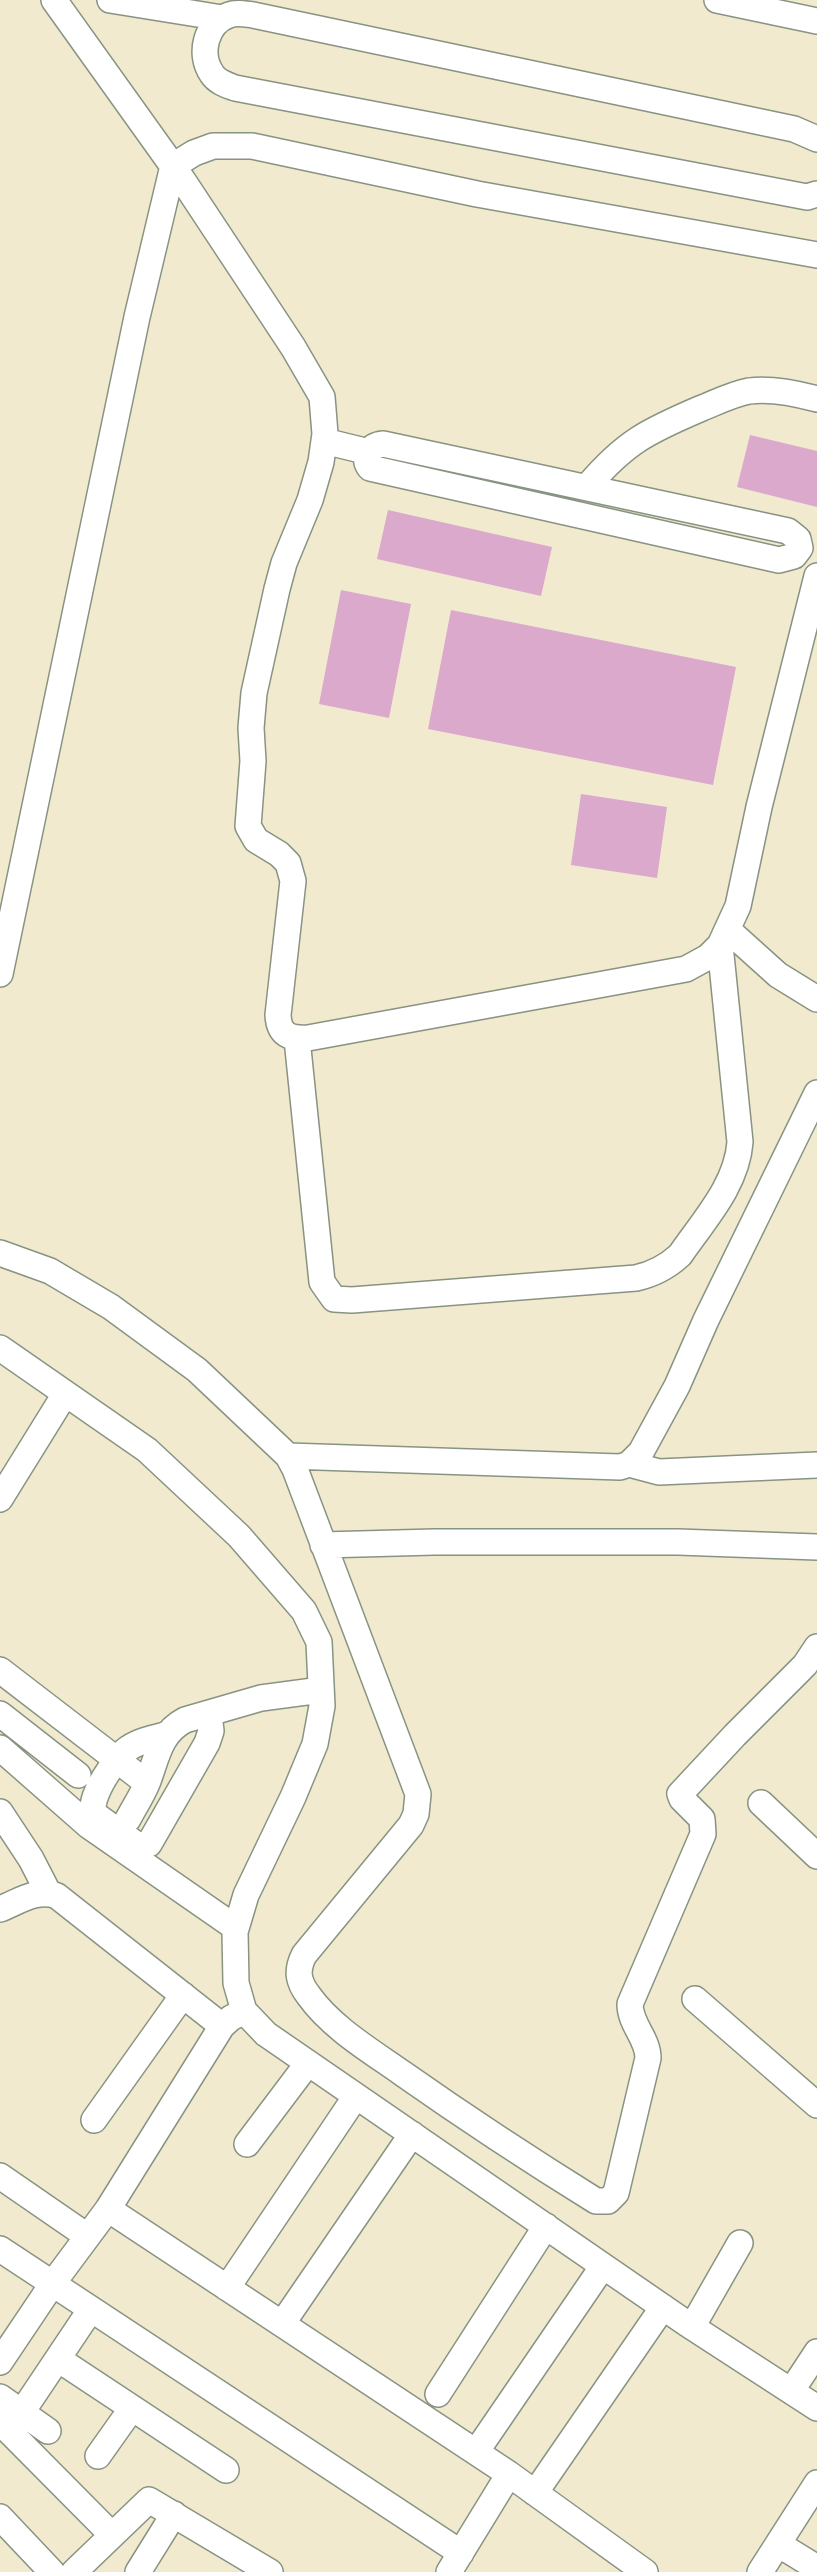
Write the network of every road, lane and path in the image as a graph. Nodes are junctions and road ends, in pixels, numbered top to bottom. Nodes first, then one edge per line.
1 (54, 0) edge
2 (110, 0) edge
3 (717, 0) edge
4 (222, 18) junction
5 (817, 21) edge
6 (817, 139) edge
7 (173, 166) junction
8 (817, 194) edge
9 (817, 255) edge
10 (817, 399) edge
11 (324, 441) junction
12 (369, 452) junction
13 (587, 487) junction
14 (794, 556) junction
15 (817, 576) edge
16 (724, 937) junction
17 (0, 974) edge
18 (817, 999) edge
19 (296, 1039) junction
20 (817, 1093) edge
21 (0, 1253) edge
22 (0, 1348) edge
23 (65, 1394) junction
24 (288, 1456) junction
25 (629, 1464) junction
26 (817, 1465) edge
27 (0, 1499) edge
28 (323, 1545) junction
29 (817, 1547) edge
30 (817, 1648) edge
31 (0, 1670) edge
32 (321, 1690) junction
33 (55, 1711) junction
34 (0, 1714) edge
35 (209, 1714) junction
36 (165, 1735) junction
37 (33, 1740) junction
38 (0, 1748) edge
39 (116, 1760) junction
40 (78, 1775) dead end
41 (147, 1783) junction
42 (760, 1803) dead end
43 (0, 1812) edge
44 (128, 1819) dead end
45 (817, 1856) edge
46 (48, 1892) junction
47 (0, 1909) edge
48 (236, 1928) junction
49 (183, 1995) junction
50 (695, 1999) dead end
51 (244, 2011) junction
52 (222, 2026) junction
53 (308, 2063) junction
54 (356, 2096) junction
55 (817, 2105) edge
56 (94, 2120) dead end
57 (412, 2134) junction
58 (247, 2144) dead end
59 (0, 2176) edge
60 (108, 2209) junction
61 (546, 2226) junction
62 (87, 2236) junction
63 (740, 2243) dead end
64 (0, 2249) edge
65 (603, 2266) junction
66 (53, 2283) junction
67 (227, 2288) junction
68 (663, 2307) junction
69 (90, 2309) junction
70 (282, 2324) junction
71 (689, 2325) junction
72 (817, 2352) edge
73 (58, 2359) junction
74 (0, 2362) edge
75 (792, 2390) junction
76 (438, 2394) dead end
77 (0, 2397) edge
78 (132, 2408) junction
79 (817, 2408) edge
80 (11, 2417) edge
81 (48, 2431) dead end
82 (476, 2452) junction
83 (98, 2456) dead end
84 (226, 2470) dead end
85 (509, 2474) junction
86 (817, 2483) edge
87 (535, 2493) junction
88 (174, 2514) junction
89 (0, 2517) edge
90 (112, 2535) junction
91 (778, 2544) junction
92 (455, 2562) edge
93 (256, 2568) edge
94 (817, 2568) edge
95 (52, 2572) edge
96 (74, 2572) edge
97 (138, 2572) edge
98 (644, 2572) edge
99 (760, 2572) edge

1 - 7 street
2 - 4 street
3 - 5 street
4 - 6 street
4 - 8 street
7 - 9 street
7 - 11 street
7 - 17 street
10 - 13 street
11 - 12 street
11 - 19 street
12 - 13 street
12 - 14 street
13 - 14 street
14 - 15 street
15 - 16 street
16 - 18 street
16 - 19 street
16 - 19 street
20 - 25 street
21 - 24 street
22 - 23 street
23 - 27 street
23 - 32 street
24 - 25 street
24 - 28 street
25 - 26 street
28 - 29 street
28 - 30 street
31 - 33 street
32 - 35 street
32 - 48 street
33 - 37 street
33 - 39 street
34 - 37 street
35 - 36 street
35 - 39 street
36 - 39 street
36 - 41 street
37 - 40 street
38 - 48 street
39 - 41 street
41 - 44 street
42 - 45 street
43 - 46 street
46 - 47 street
46 - 49 street
48 - 51 street
49 - 52 street
49 - 56 street
50 - 55 street
51 - 52 street
51 - 53 street
52 - 60 street
53 - 54 street
53 - 58 street
54 - 57 street
54 - 67 street
57 - 61 street
57 - 70 street
59 - 62 street
60 - 62 street
60 - 67 street
61 - 65 street
61 - 76 street
62 - 66 street
63 - 71 street
64 - 66 street
65 - 68 street
65 - 82 street
66 - 69 street
66 - 74 street
67 - 70 street
68 - 71 street
68 - 87 street
69 - 73 street
69 - 92 street
70 - 82 street
71 - 75 street
72 - 75 street
73 - 78 street
73 - 80 street
75 - 79 street
77 - 80 street
78 - 83 street
78 - 84 street
80 - 81 street
80 - 90 street
82 - 85 street
85 - 87 street
85 - 92 street
86 - 91 street
87 - 98 street
88 - 90 street
88 - 93 street
88 - 97 street
89 - 95 street
90 - 96 street
91 - 94 street
91 - 99 street

